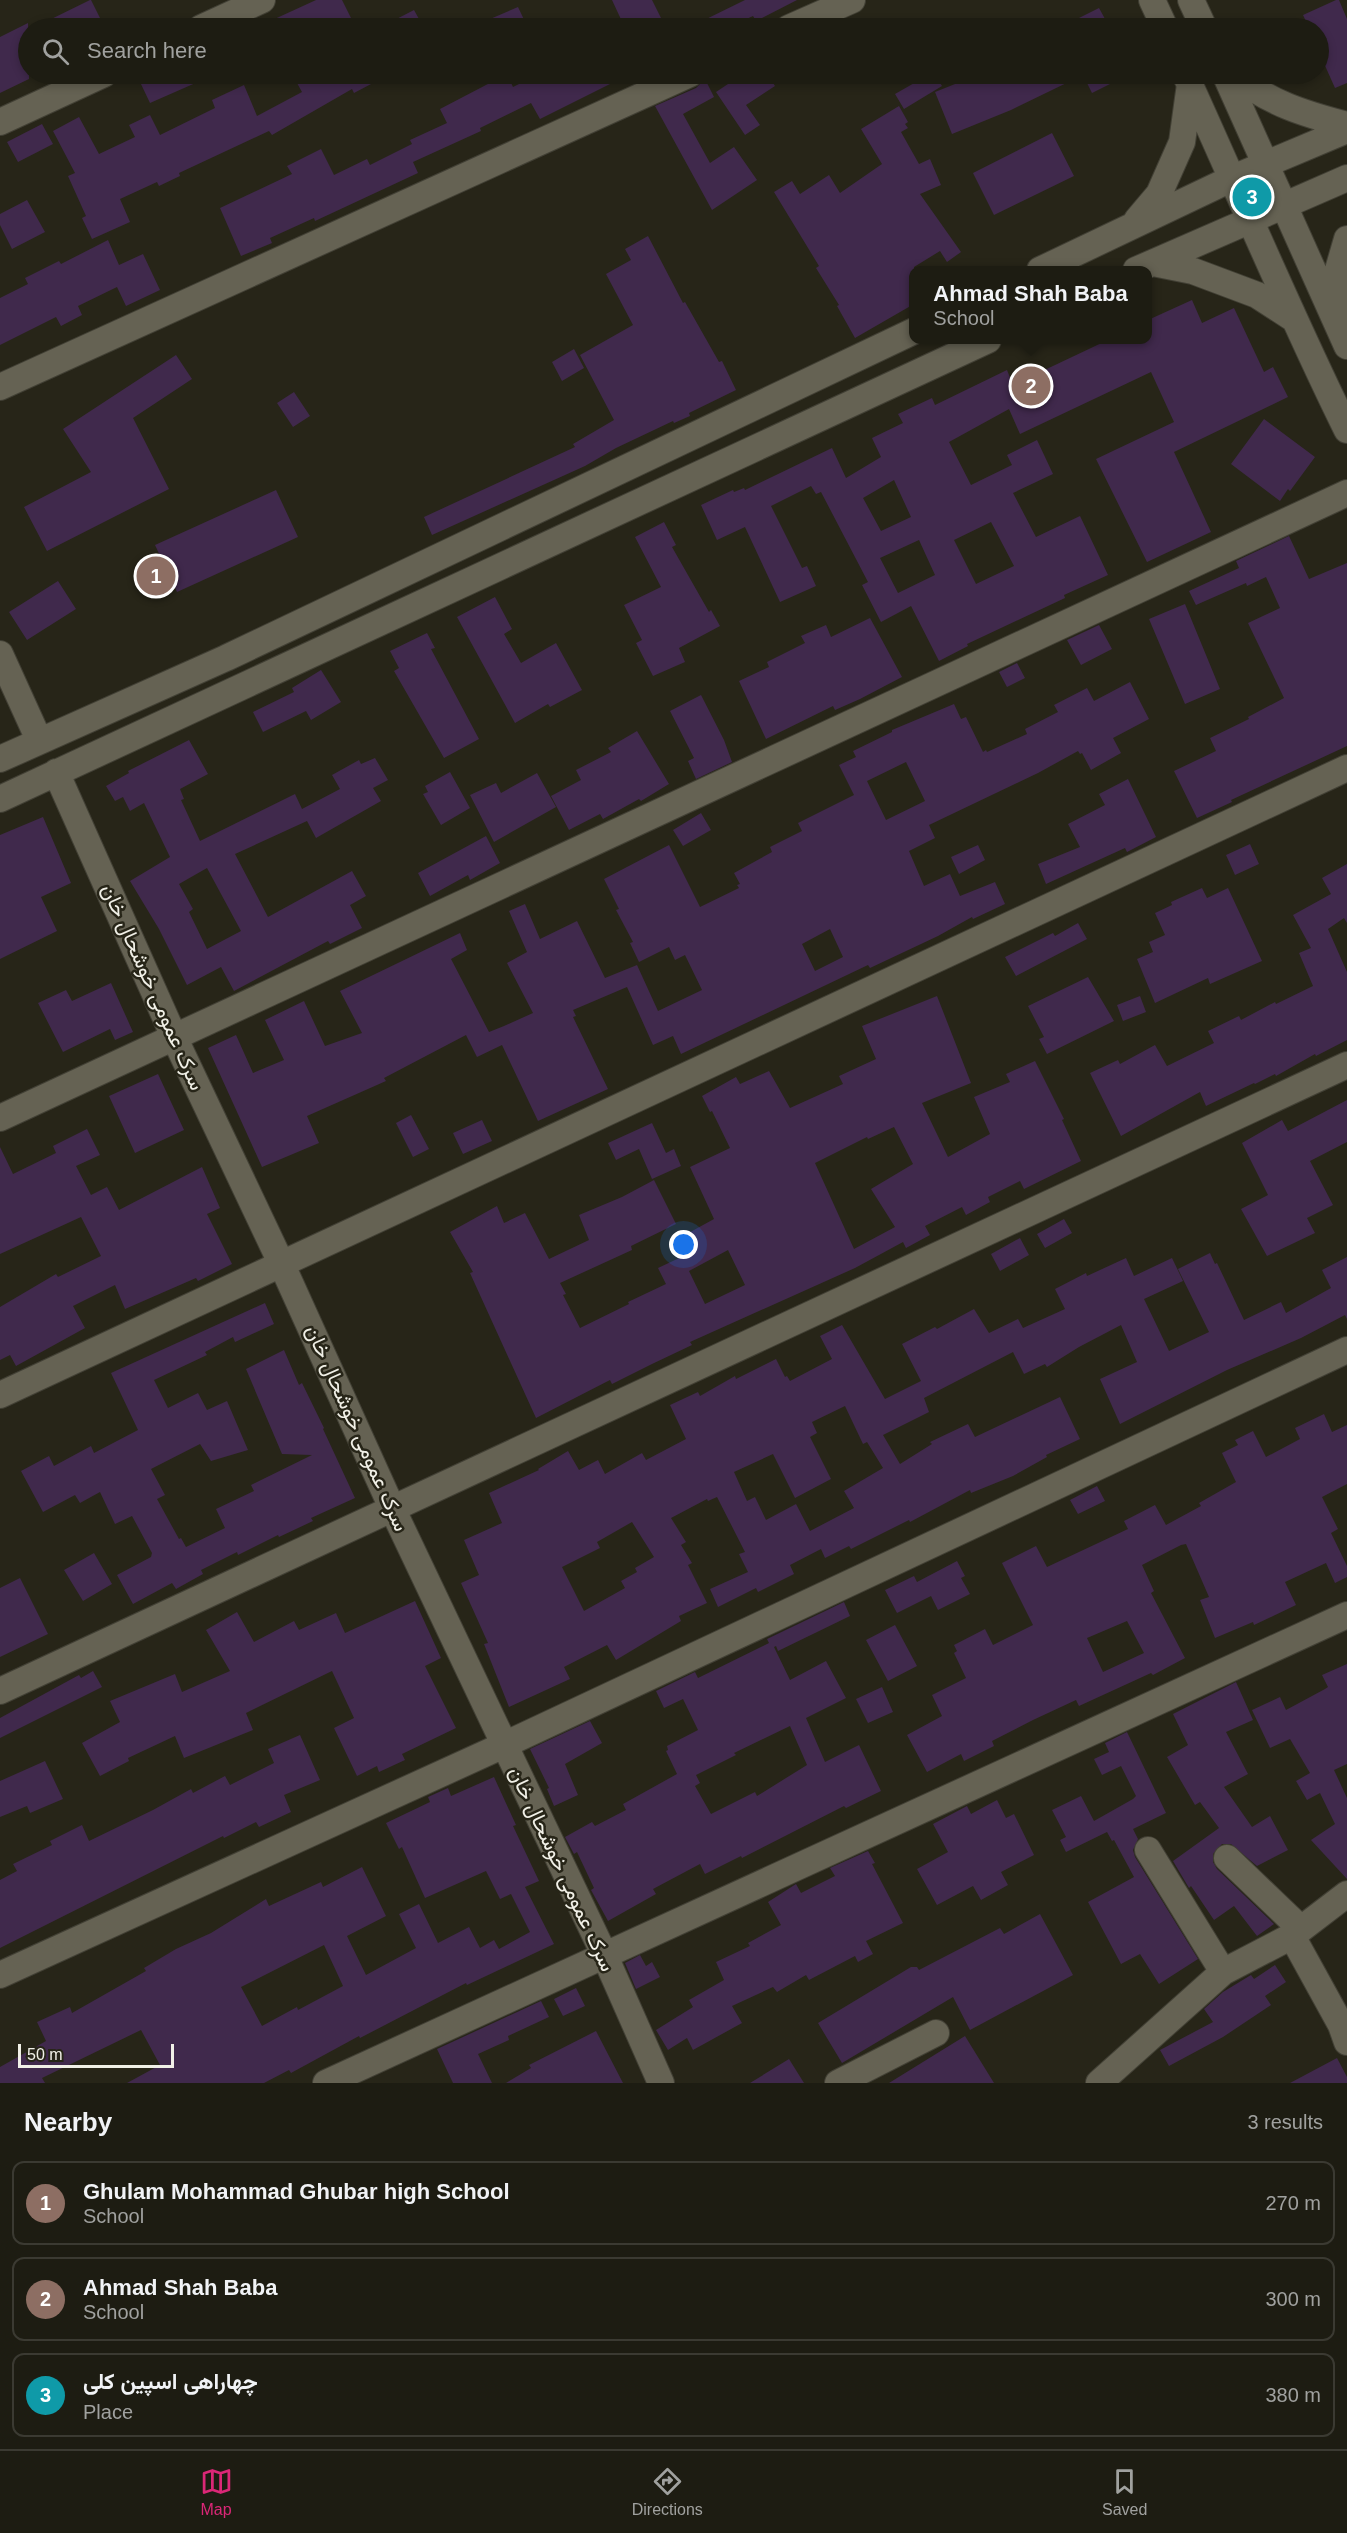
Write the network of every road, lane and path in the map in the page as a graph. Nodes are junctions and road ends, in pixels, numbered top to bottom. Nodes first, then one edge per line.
1 (262, 0) edge
2 (852, 0) edge
3 (1152, 0) edge
4 (1191, 0) edge
5 (223, 18) edge
6 (812, 18) edge
7 (1160, 18) edge
8 (1199, 18) edge
9 (82, 84) edge
10 (668, 84) edge
11 (1188, 84) edge
12 (1190, 84) edge
13 (1229, 84) edge
14 (1246, 84) edge
15 (0, 122) edge
16 (1347, 125) edge
17 (1347, 130) edge
18 (1265, 164) junction
19 (1233, 178) junction
20 (1347, 178) edge
21 (1284, 206) junction
22 (1252, 221) junction
23 (1131, 227) junction
24 (1347, 239) edge
25 (1048, 266) edge
26 (1147, 266) edge
27 (1152, 268) edge
28 (1294, 319) junction
29 (1335, 320) junction
30 (909, 333) edge
31 (977, 344) edge
32 (1347, 346) edge
33 (0, 387) edge
34 (1347, 430) edge
35 (1347, 493) edge
36 (0, 654) edge
37 (226, 658) junction
38 (239, 688) junction
39 (39, 740) junction
40 (0, 759) edge
41 (1347, 768) edge
42 (56, 772) junction
43 (0, 799) edge
44 (175, 1039) junction
45 (1347, 1065) edge
46 (0, 1118) edge
47 (282, 1265) junction
48 (1347, 1350) edge
49 (0, 1395) edge
50 (392, 1508) junction
51 (1347, 1615) edge
52 (0, 1691) edge
53 (504, 1745) junction
54 (1148, 1850) dead end
55 (1227, 1858) dead end
56 (1347, 1894) edge
57 (1297, 1932) junction
58 (604, 1954) junction
59 (1223, 1972) junction
60 (0, 1975) edge
61 (936, 2034) dead end
62 (1347, 2042) edge
63 (326, 2083) edge
64 (661, 2083) edge
65 (838, 2083) edge
66 (1099, 2083) edge

1 - 5 street
2 - 6 street
3 - 7 street
4 - 8 street
9 - 15 street
10 - 33 street
11 - 23 street
12 - 19 street
13 - 18 street
14 - 16 street
17 - 18 street
18 - 19 street
18 - 21 street
19 - 22 street
19 - 23 street
20 - 21 street
21 - 22 street
21 - 29 street
22 - 26 street
22 - 28 street
23 - 25 street
24 - 29 street
27 - 28 street
28 - 34 street
29 - 32 street
30 - 37 street
31 - 38 street
35 - 44 street
36 - 39 street
37 - 38 street
37 - 39 street
38 - 42 street
39 - 40 street
41 - 47 street
42 - 43 street
42 - 44 street, سرک عمومی خوشحال خان
44 - 46 street
44 - 47 street, سرک عمومی خوشحال خان
45 - 50 street
47 - 49 street
47 - 50 street, سرک عمومی خوشحال خان
48 - 53 street
50 - 52 street
50 - 53 street, سرک عمومی خوشحال خان
51 - 58 street
53 - 58 street, سرک عمومی خوشحال خان
53 - 60 street
54 - 59 street
55 - 57 street
56 - 57 street
57 - 59 street
57 - 62 street
58 - 63 street
58 - 64 street, سرک عمومی خوشحال خان
59 - 66 street
61 - 65 street

